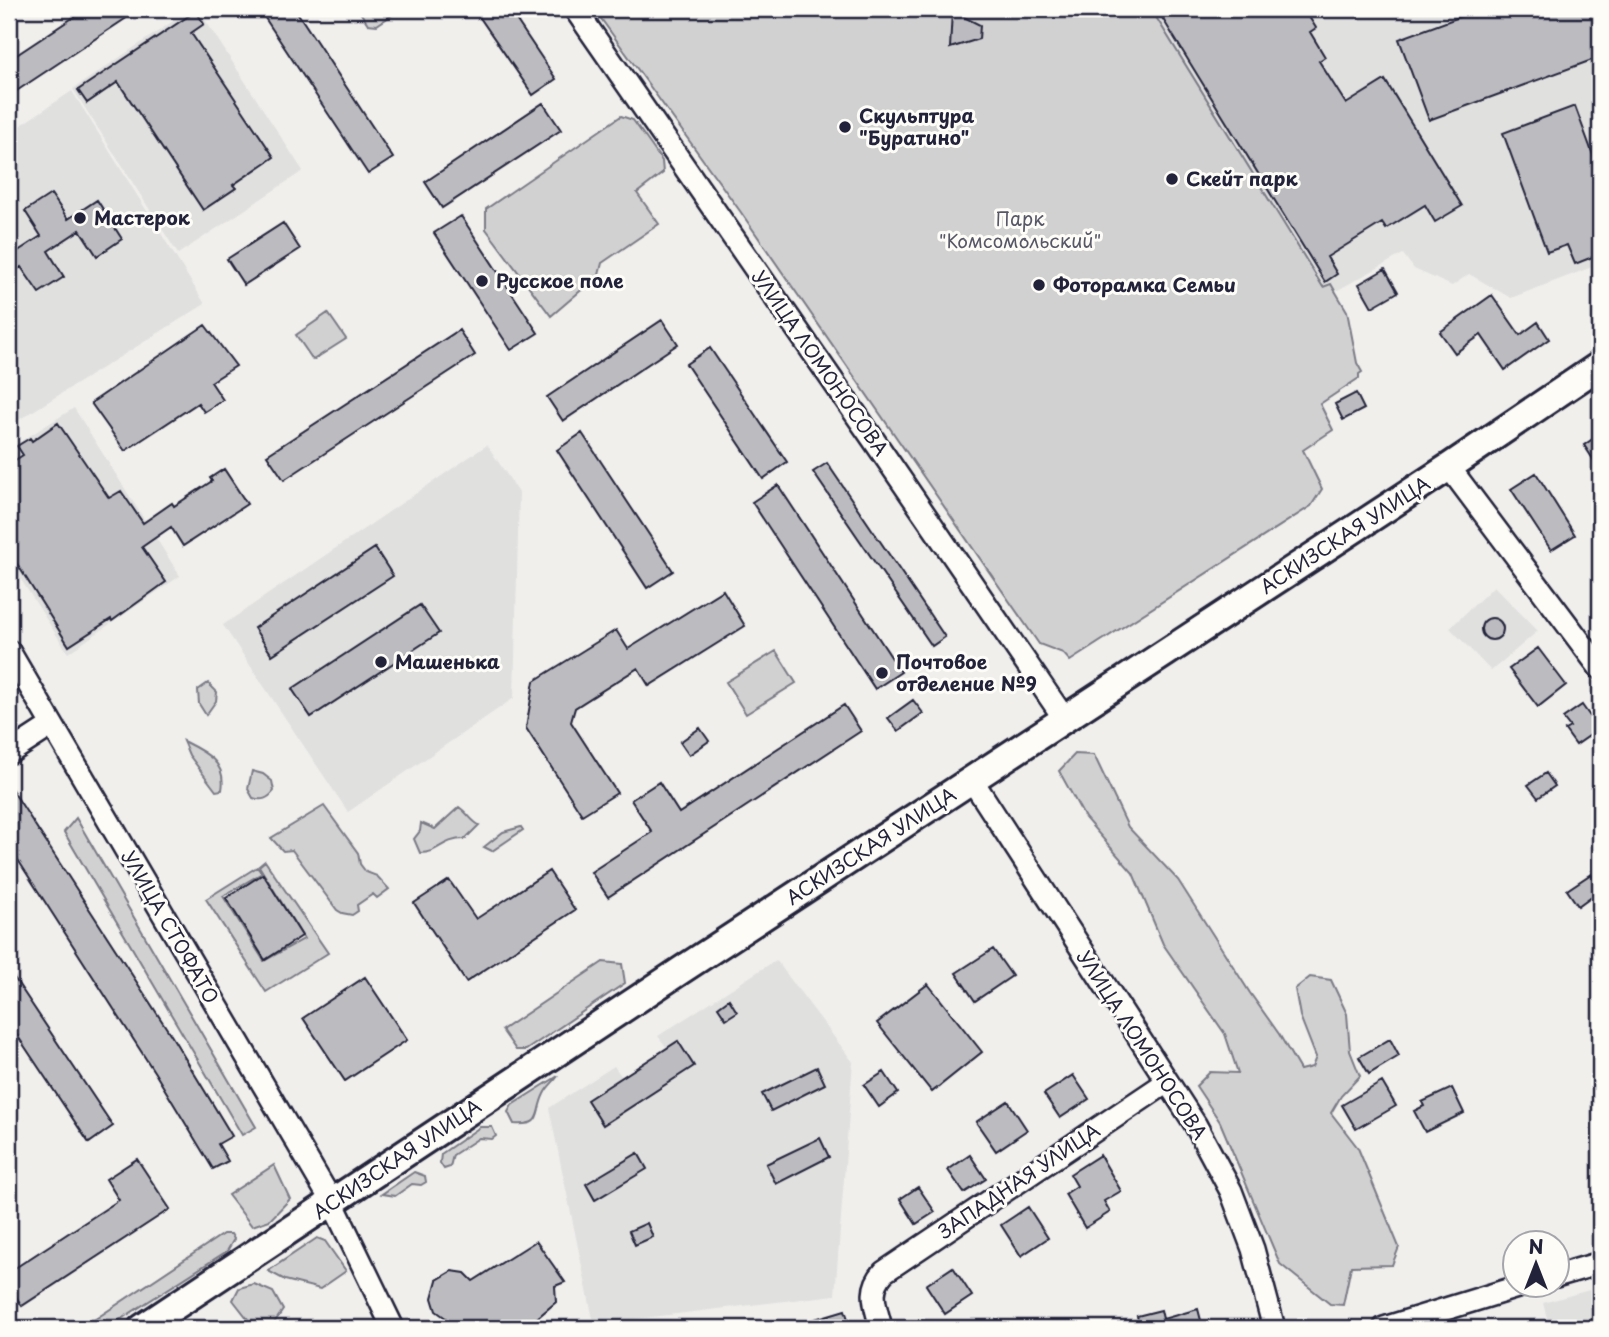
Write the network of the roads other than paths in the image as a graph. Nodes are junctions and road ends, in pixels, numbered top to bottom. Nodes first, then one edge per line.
1 (575, 9) edge
2 (1600, 365) edge
3 (1450, 467) junction
4 (9, 651) edge
5 (1600, 668) edge
6 (1064, 718) junction
7 (52, 725) junction
8 (9, 753) edge
9 (972, 780) junction
10 (1167, 1082) junction
11 (332, 1202) junction
12 (1600, 1263) edge
13 (1570, 1272) edge
14 (1500, 1292) edge
15 (142, 1328) edge
16 (393, 1328) edge
17 (881, 1328) edge
18 (1274, 1328) edge
19 (1384, 1328) edge

1 - 6 street, УЛИЦА ЛОМОНОСОВА
2 - 3 main road, АСКИЗСКАЯ УЛИЦА
3 - 5 street
3 - 6 main road, АСКИЗСКАЯ УЛИЦА
4 - 7 street, УЛИЦА СТОФАТО
6 - 9 main road, АСКИЗСКАЯ УЛИЦА
7 - 8 street
7 - 11 street, УЛИЦА СТОФАТО
9 - 10 street, УЛИЦА ЛОМОНОСОВА
9 - 11 main road, АСКИЗСКАЯ УЛИЦА
10 - 17 street, ЗАПАДНАЯ УЛИЦА
10 - 18 street, УЛИЦА ЛОМОНОСОВА
11 - 15 main road, АСКИЗСКАЯ УЛИЦА
11 - 16 street, УЛИЦА СТОФАТО
12 - 13 street
14 - 19 street

